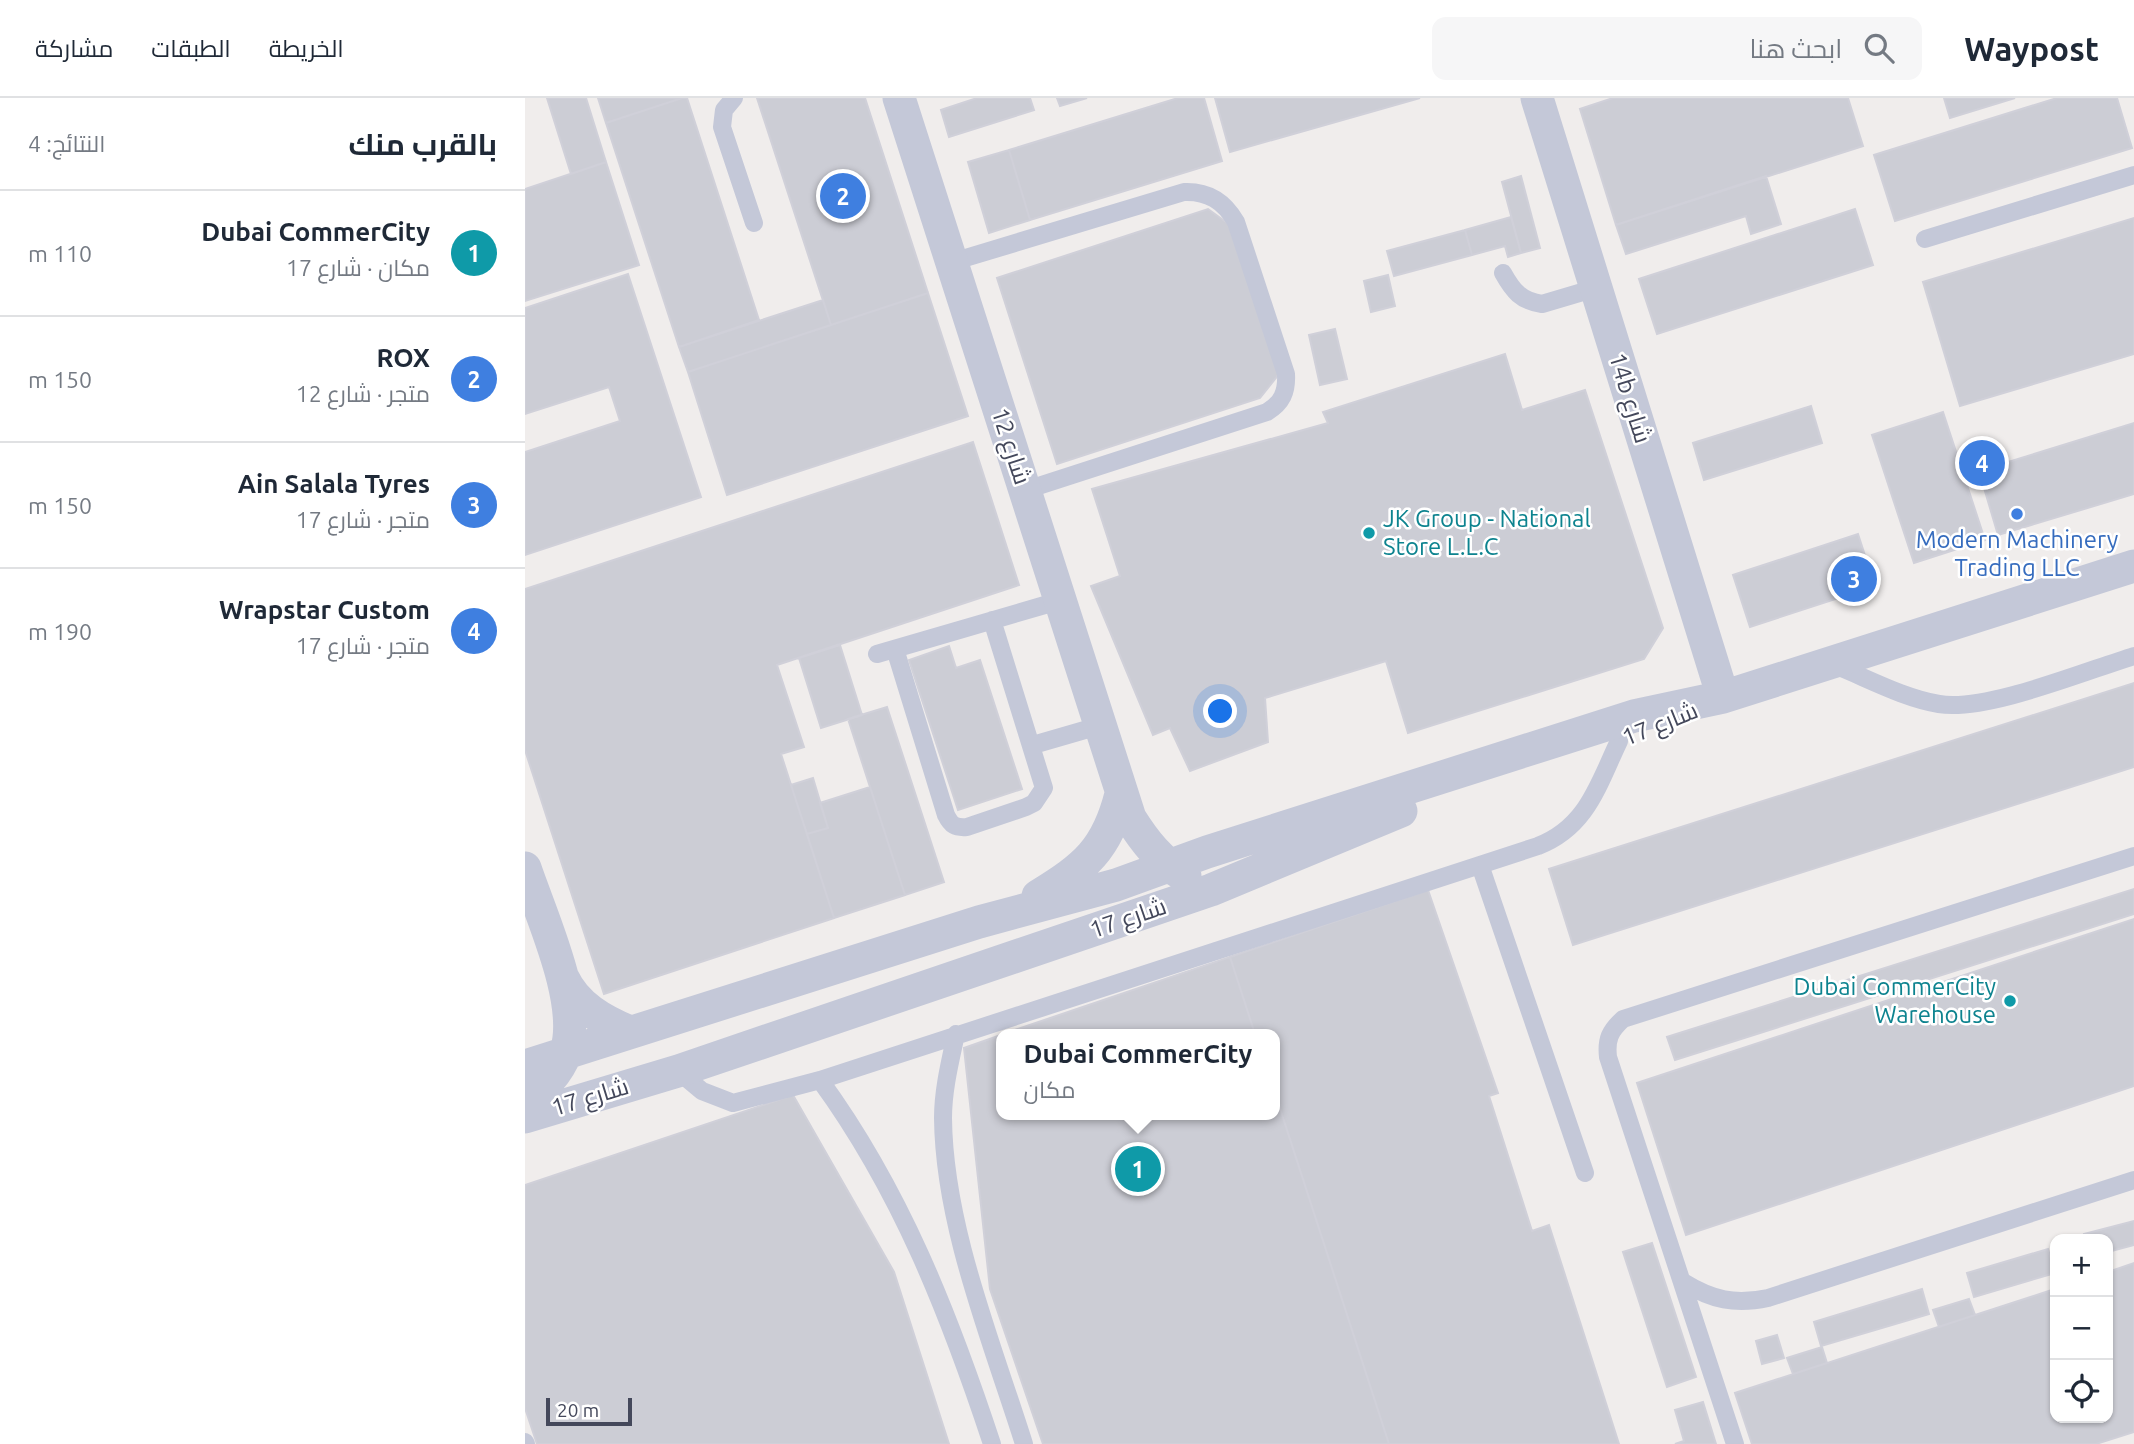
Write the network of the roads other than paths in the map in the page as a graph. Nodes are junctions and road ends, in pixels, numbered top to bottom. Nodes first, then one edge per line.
1 (734, 98) edge
2 (899, 98) edge
3 (1537, 98) edge
4 (2134, 175) edge
5 (754, 223) dead end
6 (1924, 239) dead end
7 (952, 262) junction
8 (1503, 273) dead end
9 (1597, 288) junction
10 (1026, 491) junction
11 (2134, 566) edge
12 (1062, 600) junction
13 (992, 620) junction
14 (895, 649) junction
15 (877, 654) dead end
16 (2134, 656) edge
17 (1829, 663) junction
18 (1723, 697) junction
19 (1102, 725) junction
20 (1619, 741) junction
21 (1033, 746) junction
22 (1121, 794) junction
23 (2134, 856) edge
24 (1480, 865) junction
25 (1168, 866) junction
26 (525, 868) edge
27 (1211, 890) junction
28 (1011, 913) junction
29 (555, 961) junction
30 (630, 1032) junction
31 (956, 1034) junction
32 (566, 1053) junction
33 (525, 1066) edge
34 (678, 1071) junction
35 (820, 1080) junction
36 (525, 1102) edge
37 (525, 1117) edge
38 (1585, 1173) dead end
39 (2134, 1180) edge
40 (1683, 1282) junction
41 (992, 1444) edge
42 (1024, 1444) edge
43 (1735, 1444) edge

1 - 5 lane
2 - 7 street, شارع 12
3 - 9 street, 14b شارع
4 - 6 lane
7 - 10 street, شارع 12
7 - 10 lane
8 - 9 lane
9 - 18 street, 14b شارع
10 - 12 street, شارع 12
11 - 17 street, شارع 17
12 - 13 lane
12 - 19 street, شارع 12
13 - 14 lane
13 - 21 lane
14 - 15 lane
14 - 21 lane
16 - 17 lane
17 - 18 street, شارع 17
18 - 20 street, شارع 17
18 - 25 street, شارع 17
19 - 21 lane
19 - 22 street, شارع 12
20 - 24 lane
20 - 27 street, شارع 17
22 - 25 street, شارع 12
22 - 28 street
23 - 40 lane
24 - 31 lane
24 - 38 lane
25 - 27 street, شارع 12
25 - 28 street, شارع 17
26 - 29 street
27 - 34 street, شارع 17
28 - 30 street, شارع 17
29 - 30 street
29 - 32 street
30 - 32 street, شارع 17
31 - 35 lane
31 - 42 lane
32 - 33 street, شارع 17
32 - 36 street
34 - 35 lane
34 - 37 street, شارع 17
35 - 41 lane
39 - 40 lane
40 - 43 lane

